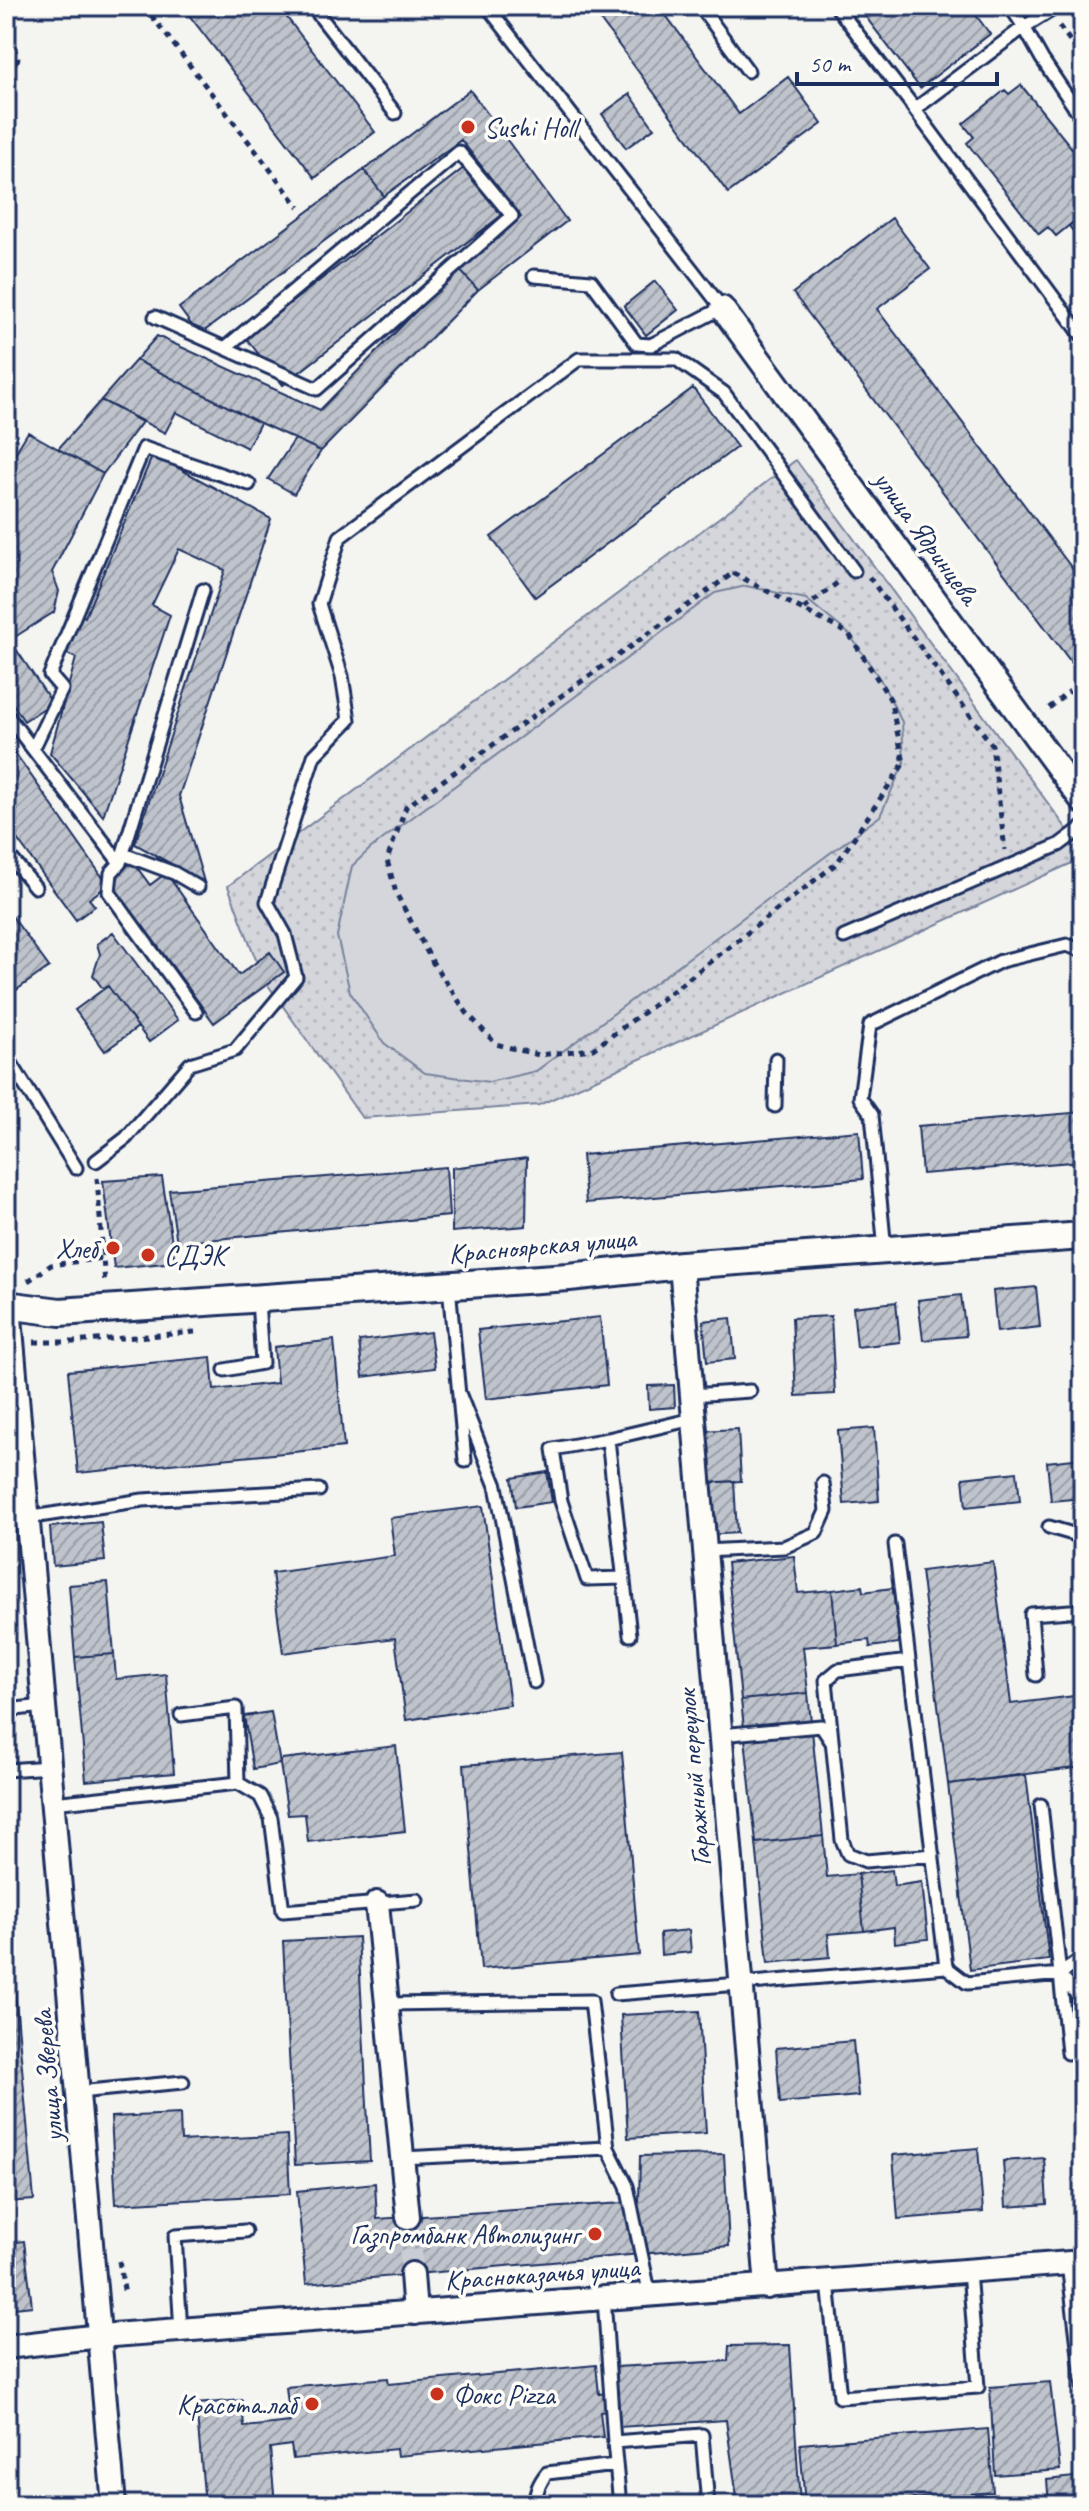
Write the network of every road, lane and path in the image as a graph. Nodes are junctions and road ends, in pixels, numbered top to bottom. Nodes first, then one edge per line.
1 (144, 6) edge
2 (312, 6) edge
3 (487, 6) edge
4 (700, 6) edge
5 (836, 6) edge
6 (1010, 6) edge
7 (1053, 9) edge
8 (6, 24) edge
9 (1024, 27) junction
10 (1083, 58) edge
11 (748, 71) dead end
12 (6, 78) edge
13 (907, 99) junction
14 (395, 113) dead end
15 (1083, 120) edge
16 (299, 207) dead end
17 (534, 276) dead end
18 (722, 308) junction
19 (155, 317) dead end
20 (1083, 337) edge
21 (225, 348) junction
22 (249, 484) dead end
23 (854, 571) junction
24 (203, 590) dead end
25 (804, 609) junction
26 (1070, 691) dead end
27 (1049, 708) dead end
28 (6, 714) edge
29 (33, 749) junction
30 (1083, 802) edge
31 (1083, 827) edge
32 (6, 852) edge
33 (122, 859) junction
34 (1007, 868) junction
35 (35, 887) dead end
36 (198, 887) dead end
37 (844, 937) dead end
38 (1083, 951) edge
39 (196, 1012) dead end
40 (6, 1055) edge
41 (776, 1059) dead end
42 (775, 1106) dead end
43 (99, 1159) joint
44 (76, 1168) dead end
45 (1083, 1236) edge
46 (885, 1250) junction
47 (103, 1258) junction
48 (681, 1265) junction
49 (26, 1282) dead end
50 (449, 1285) junction
51 (106, 1293) dead end
52 (258, 1298) junction
53 (7, 1306) edge
54 (225, 1370) dead end
55 (750, 1391) dead end
56 (459, 1393) junction
57 (692, 1395) junction
58 (693, 1419) junction
59 (608, 1439) junction
60 (465, 1461) dead end
61 (823, 1483) dead end
62 (319, 1490) dead end
63 (17, 1520) edge
64 (1049, 1527) dead end
65 (1083, 1537) edge
66 (895, 1544) dead end
67 (705, 1551) junction
68 (624, 1578) junction
69 (1083, 1610) edge
70 (630, 1635) dead end
71 (909, 1661) junction
72 (1036, 1675) dead end
73 (534, 1682) dead end
74 (44, 1706) junction
75 (6, 1710) edge
76 (181, 1715) dead end
77 (720, 1735) junction
78 (832, 1743) junction
79 (50, 1767) junction
80 (6, 1770) edge
81 (238, 1783) junction
82 (53, 1803) junction
83 (1041, 1805) dead end
84 (933, 1855) junction
85 (417, 1900) dead end
86 (377, 1903) junction
87 (1083, 1958) edge
88 (946, 1967) junction
89 (1060, 1974) junction
90 (741, 1982) junction
91 (616, 1994) dead end
92 (1083, 2002) edge
93 (387, 2004) junction
94 (1068, 2053) dead end
95 (183, 2082) dead end
96 (78, 2092) junction
97 (608, 2148) junction
98 (402, 2158) junction
99 (408, 2217) tunnel mouth
100 (245, 2231) dead end
101 (1076, 2263) edge
102 (969, 2271) junction
103 (412, 2274) tunnel mouth
104 (828, 2282) junction
105 (767, 2287) junction
106 (650, 2296) junction
107 (604, 2298) junction
108 (415, 2313) junction
109 (181, 2331) junction
110 (100, 2336) junction
111 (6, 2347) edge
112 (1083, 2387) edge
113 (614, 2442) junction
114 (616, 2465) junction
115 (114, 2505) edge
116 (536, 2505) edge
117 (620, 2505) edge
118 (708, 2505) edge

1 - 16 path
2 - 14 lane
3 - 18 lane
4 - 11 lane
5 - 13 lane
6 - 9 lane
7 - 9 lane
7 - 10 path
8 - 12 path
9 - 13 lane
9 - 15 lane
13 - 20 lane
17 - 18 lane
18 - 30 street, улица Ядринцева
19 - 21 lane
21 - 21 lane
22 - 29 lane
23 - 25 path
23 - 34 path
23 - 43 lane
24 - 33 lane
25 - 25 path
26 - 27 path
28 - 29 lane
29 - 33 lane
31 - 34 lane
32 - 35 lane
33 - 36 lane
33 - 39 lane
34 - 37 lane
38 - 46 lane
40 - 44 lane
41 - 42 lane
43 - 47 path
45 - 46 street, Красноярская улица
46 - 48 street, Красноярская улица
47 - 49 path
47 - 51 path
48 - 50 street, Красноярская улица
48 - 57 street, Гаражный переулок
50 - 52 street, Красноярская улица
50 - 56 lane
52 - 53 street, Красноярская улица
52 - 54 lane
53 - 63 street, улица Зверева
55 - 57 lane
56 - 60 lane
56 - 73 lane
57 - 58 street, Гаражный переулок
58 - 59 lane
58 - 67 street, Гаражный переулок
59 - 68 lane
59 - 68 lane
61 - 67 lane
62 - 63 lane
63 - 74 street, улица Зверева
64 - 65 lane
66 - 71 lane
67 - 77 street, Гаражный переулок
68 - 70 lane
69 - 72 lane
71 - 78 lane
71 - 84 lane
74 - 75 lane
74 - 79 street, улица Зверева
76 - 81 lane
77 - 78 lane
77 - 90 street, Гаражный переулок
78 - 84 lane
79 - 80 lane
79 - 82 street, улица Зверева
81 - 82 lane
81 - 86 lane
82 - 96 street, улица Зверева
83 - 89 lane
84 - 88 lane
85 - 86 lane
86 - 93 street
87 - 89 lane
88 - 89 lane
88 - 90 lane
89 - 92 lane
89 - 94 lane
90 - 91 lane
90 - 105 street, Гаражный переулок
93 - 97 lane
93 - 98 street
95 - 96 lane
96 - 110 street, улица Зверева
97 - 98 lane
97 - 106 lane
98 - 99 street
100 - 109 lane
101 - 102 street, Красноказачья улица
101 - 112 lane
102 - 104 street, Красноказачья улица
102 - 104 lane
103 - 108 street
104 - 105 street, Красноказачья улица
105 - 106 street, Красноказачья улица
106 - 107 street, Красноказачья улица
107 - 108 street, Красноказачья улица
107 - 113 lane
108 - 109 street, Красноказачья улица
109 - 110 street, Красноказачья улица
110 - 111 street, Красноказачья улица
110 - 115 street, улица Зверева
113 - 114 lane
113 - 118 lane
114 - 116 lane
114 - 117 lane

